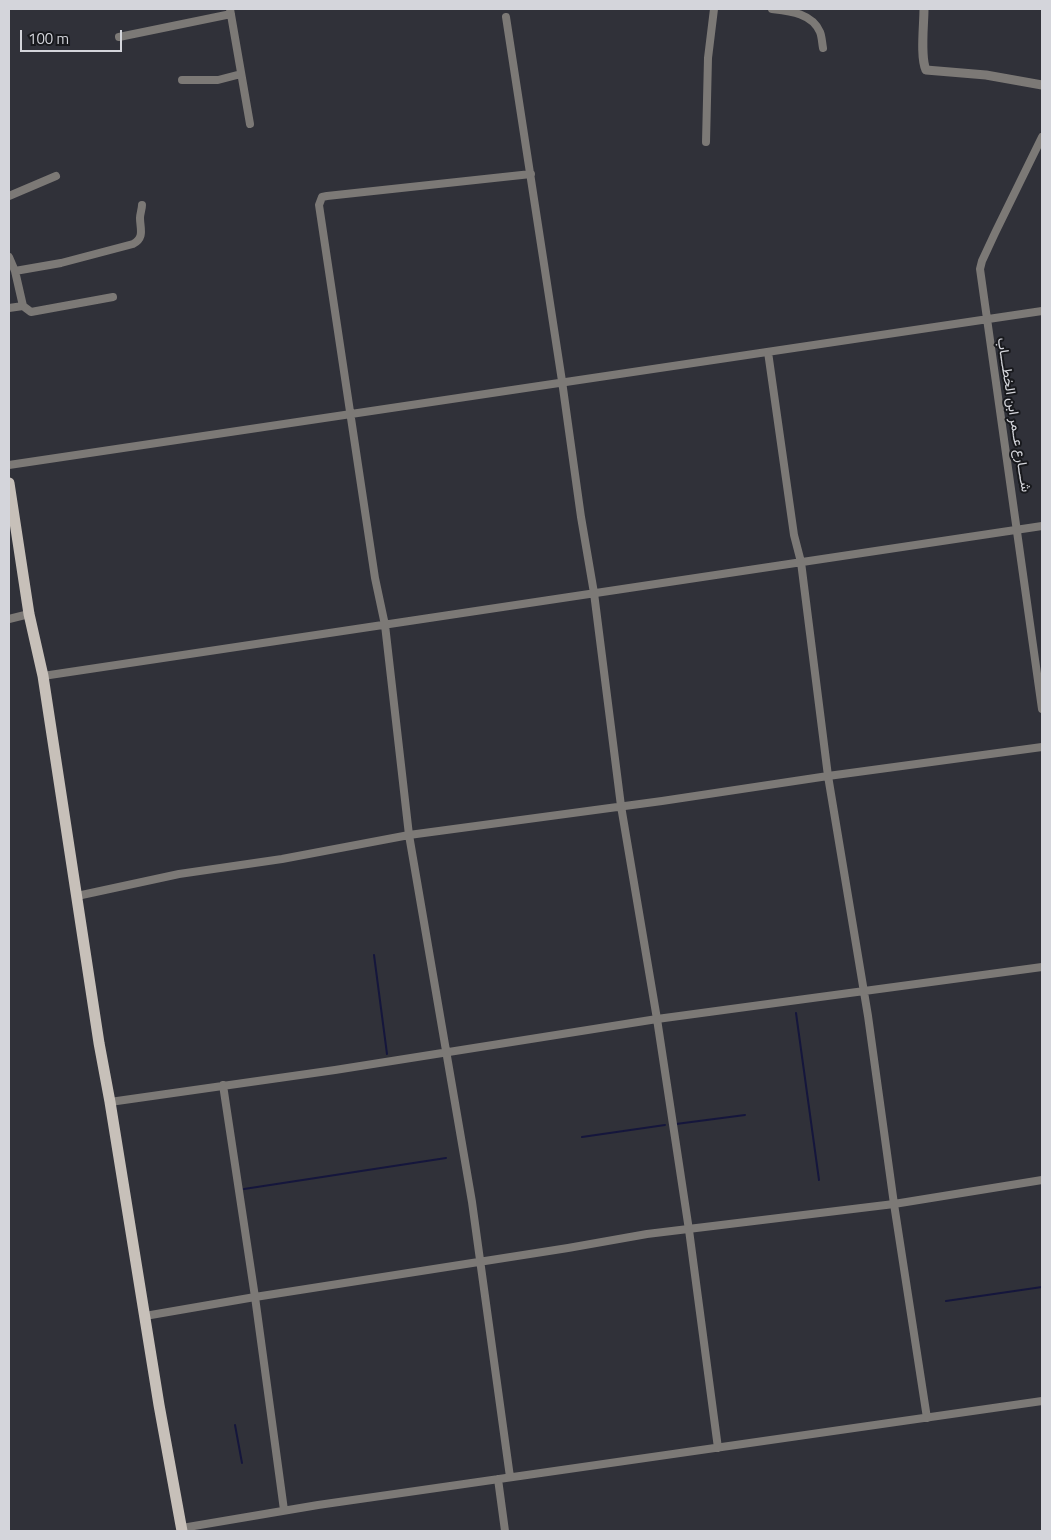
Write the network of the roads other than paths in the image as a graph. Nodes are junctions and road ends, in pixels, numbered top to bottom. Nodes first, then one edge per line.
1 (714, 9) edge
2 (772, 9) edge
3 (924, 9) edge
4 (230, 11) edge
5 (506, 17) dead end
6 (119, 37) dead end
7 (823, 48) dead end
8 (241, 74) junction
9 (182, 80) dead end
10 (1042, 84) edge
11 (250, 124) dead end
12 (1042, 137) edge
13 (706, 142) dead end
14 (530, 174) junction
15 (56, 176) dead end
16 (9, 196) edge
17 (142, 205) dead end
18 (9, 257) edge
19 (15, 271) junction
20 (113, 297) dead end
21 (23, 306) junction
22 (9, 308) edge
23 (1042, 311) edge
24 (986, 320) junction
25 (768, 352) junction
26 (562, 381) junction
27 (350, 414) junction
28 (9, 465) edge
29 (9, 482) edge
30 (1042, 526) edge
31 (1017, 530) junction
32 (801, 562) junction
33 (594, 593) junction
34 (29, 614) junction
35 (9, 618) edge
36 (385, 625) junction
37 (43, 676) junction
38 (1042, 709) edge
39 (1042, 747) edge
40 (828, 776) junction
41 (621, 806) junction
42 (409, 835) junction
43 (77, 896) junction
44 (1042, 967) edge
45 (864, 992) junction
46 (657, 1019) junction
47 (446, 1052) junction
48 (223, 1085) junction
49 (110, 1102) junction
50 (1042, 1180) edge
51 (894, 1204) junction
52 (689, 1230) junction
53 (479, 1261) junction
54 (255, 1297) junction
55 (145, 1316) junction
56 (1042, 1401) edge
57 (927, 1418) junction
58 (718, 1448) junction
59 (510, 1477) junction
60 (498, 1479) junction
61 (284, 1510) junction
62 (182, 1530) edge
63 (505, 1531) edge

1 - 13 street
2 - 7 street
3 - 10 street
4 - 6 street
4 - 8 street
5 - 14 street
8 - 9 street
8 - 11 street
12 - 24 street, شــــارع عــمر ابن الخطــــاب
14 - 26 street
14 - 27 street
15 - 16 street
17 - 19 street
18 - 19 street
19 - 21 street
20 - 21 street
21 - 22 street
23 - 24 street
24 - 25 street
24 - 31 street, شــــارع عــمر ابن الخطــــاب
25 - 26 street
25 - 32 street
26 - 27 street
26 - 33 street
27 - 28 street
27 - 36 street
29 - 34 main road
30 - 31 street
31 - 32 street
31 - 38 street, شــــارع عــمر ابن الخطــــاب
32 - 33 street
32 - 40 street
33 - 36 street
33 - 41 street
34 - 35 street
34 - 37 main road
36 - 37 street
36 - 42 street
37 - 43 main road
39 - 40 street
40 - 41 street
40 - 45 street
41 - 42 street
41 - 46 street
42 - 43 street
42 - 47 street
43 - 49 main road
44 - 45 street
45 - 46 street
45 - 51 street
46 - 47 street
46 - 52 street
47 - 48 street
47 - 53 street
48 - 49 street
48 - 54 street
49 - 55 main road
50 - 51 street
51 - 52 street
51 - 57 street
52 - 53 street
52 - 58 street
53 - 54 street
53 - 59 street
54 - 55 street
54 - 61 street
55 - 62 main road
56 - 57 street
57 - 58 street
58 - 59 street
59 - 60 street
60 - 61 street
60 - 63 street
61 - 62 street

